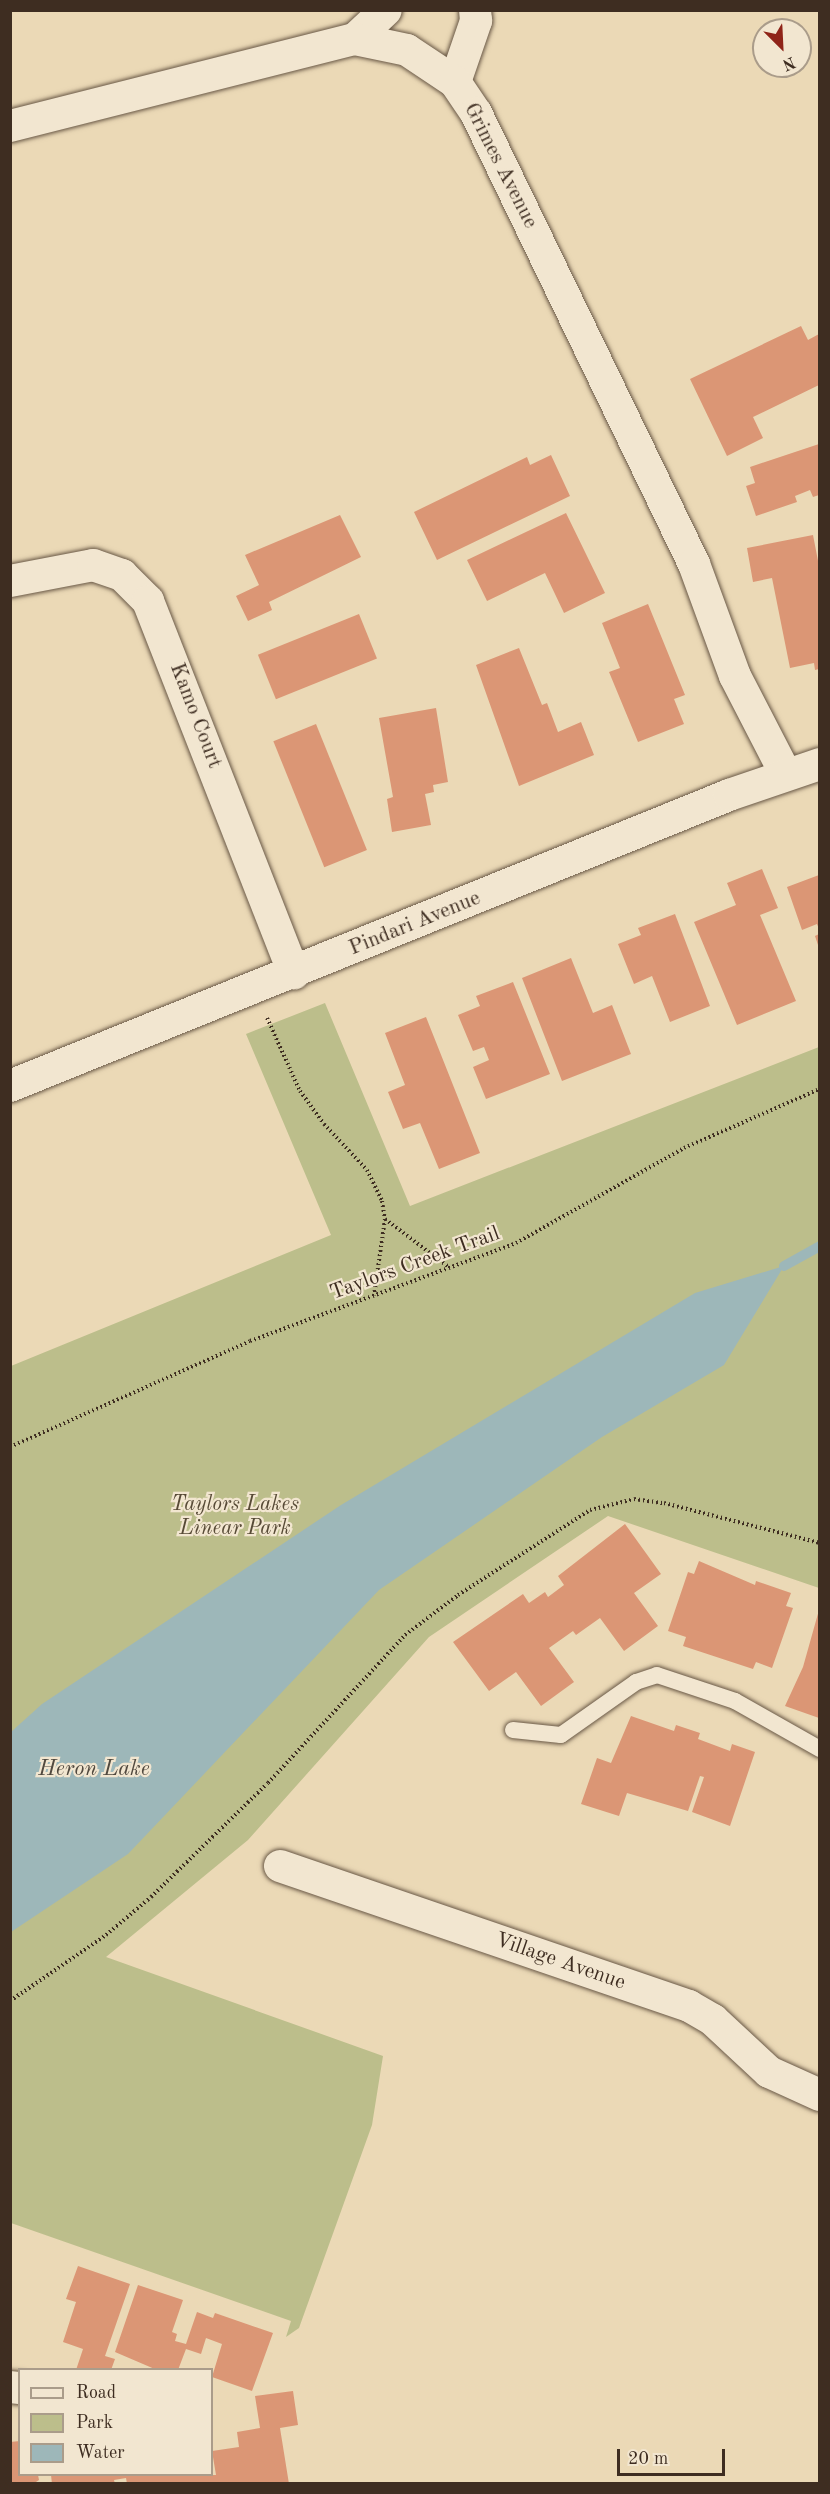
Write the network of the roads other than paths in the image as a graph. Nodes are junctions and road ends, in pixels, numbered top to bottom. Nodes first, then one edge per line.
1 (386, 10) edge
2 (475, 10) edge
3 (355, 39) junction
4 (456, 82) junction
5 (10, 126) edge
6 (10, 581) edge
7 (819, 764) edge
8 (772, 780) junction
9 (294, 973) junction
10 (10, 1086) edge
11 (513, 1730) dead end
12 (819, 1749) edge
13 (280, 1866) dead end
14 (819, 2095) edge

1 - 3 street
2 - 4 street
3 - 4 street, Grimes Avenue
3 - 5 street, Grimes Avenue
4 - 8 street, Grimes Avenue
6 - 9 street, Kamo Court
7 - 8 street, Pindari Avenue
8 - 9 street, Pindari Avenue
9 - 10 street, Pindari Avenue
11 - 12 lane
13 - 14 street, Village Avenue

